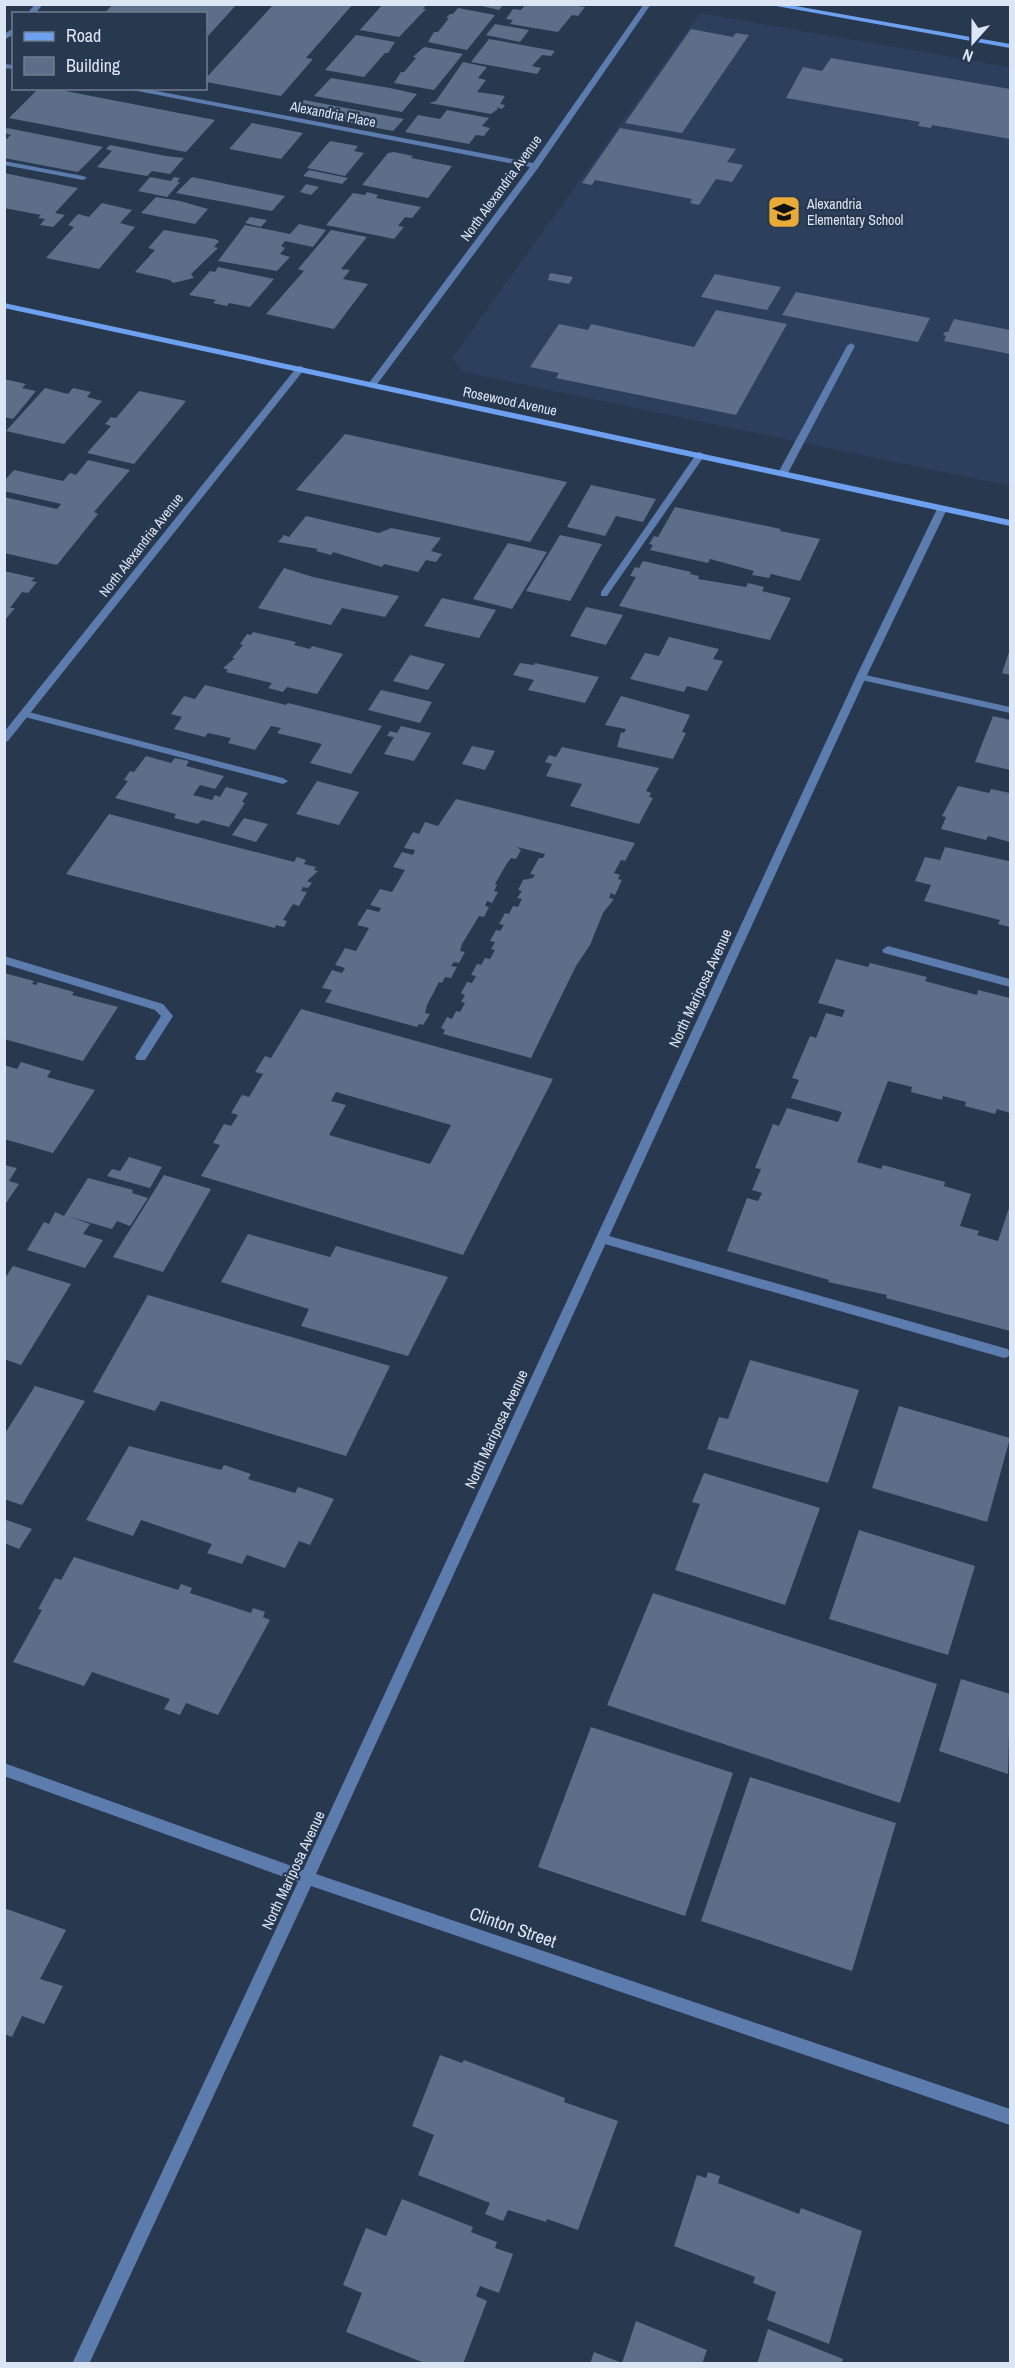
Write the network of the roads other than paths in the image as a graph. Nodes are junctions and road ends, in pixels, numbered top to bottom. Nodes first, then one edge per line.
1 (648, 4) edge
2 (768, 4) edge
3 (1011, 46) edge
4 (136, 90) edge
5 (4, 163) edge
6 (535, 166) junction
7 (83, 178) dead end
8 (4, 305) edge
9 (851, 346) dead end
10 (300, 369) junction
11 (372, 385) junction
12 (700, 455) junction
13 (783, 473) junction
14 (942, 509) junction
15 (1011, 523) edge
16 (604, 594) dead end
17 (861, 676) junction
18 (1011, 710) edge
19 (25, 714) junction
20 (4, 739) edge
21 (283, 781) dead end
22 (888, 950) dead end
23 (4, 960) edge
24 (1011, 983) edge
25 (141, 1057) dead end
26 (602, 1239) junction
27 (1004, 1353) dead end
28 (4, 1769) edge
29 (307, 1878) junction
30 (1011, 2117) edge
31 (80, 2364) edge

1 - 6 street, North Alexandria Avenue
2 - 3 street
4 - 6 street, Alexandria Place
5 - 7 street
6 - 11 street, North Alexandria Avenue
8 - 10 street, Rosewood Avenue
9 - 13 street
10 - 11 street, Rosewood Avenue
10 - 19 street, North Alexandria Avenue
11 - 12 street, Rosewood Avenue
12 - 13 street, Rosewood Avenue
12 - 16 street
13 - 14 street, Rosewood Avenue
14 - 15 street, Rosewood Avenue
14 - 17 street, North Mariposa Avenue
17 - 18 street
17 - 26 street, North Mariposa Avenue
19 - 20 street, North Alexandria Avenue
19 - 21 street
22 - 24 street
23 - 25 street
26 - 27 street
26 - 29 street, North Mariposa Avenue
28 - 29 street, Clinton Street
29 - 30 street, Clinton Street
29 - 31 street, North Mariposa Avenue

